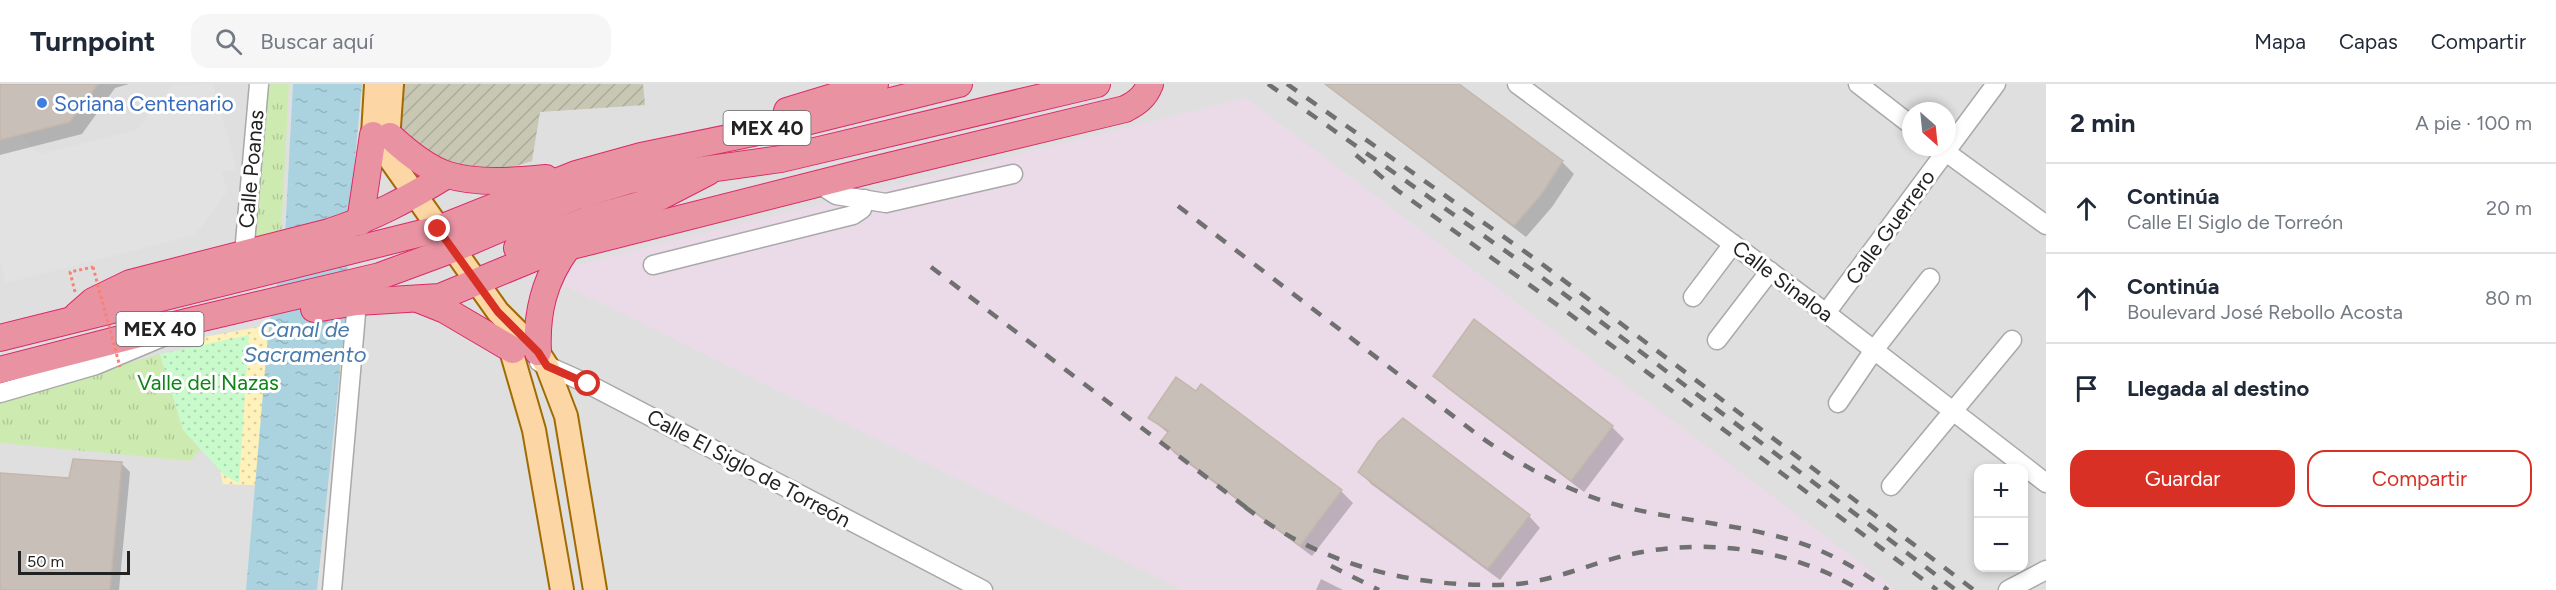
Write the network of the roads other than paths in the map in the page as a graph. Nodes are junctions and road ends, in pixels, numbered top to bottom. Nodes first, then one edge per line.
1 (259, 84) edge
2 (376, 84) edge
3 (392, 84) edge
4 (875, 84) edge
5 (959, 84) edge
6 (1097, 84) edge
7 (1150, 84) edge
8 (1517, 84) edge
9 (1858, 84) edge
10 (1995, 84) edge
11 (839, 113) junction
12 (1902, 118) edge
13 (1956, 132) edge
14 (868, 138) junction
15 (703, 141) junction
16 (383, 142) junction
17 (1937, 156) edge
18 (1952, 156) edge
19 (714, 169) junction
20 (576, 174) junction
21 (1013, 174) dead end
22 (447, 175) junction
23 (819, 184) junction
24 (414, 195) junction
25 (866, 200) junction
26 (589, 219) junction
27 (360, 222) junction
28 (2046, 225) edge
29 (446, 239) junction
30 (334, 243) junction
31 (1733, 244) junction
32 (568, 247) junction
33 (250, 264) junction
34 (653, 265) dead end
35 (1770, 271) junction
36 (472, 277) junction
37 (1930, 278) dead end
38 (329, 297) junction
39 (1693, 297) dead end
40 (417, 299) junction
41 (357, 302) junction
42 (498, 312) junction
43 (1826, 313) junction
44 (0, 338) edge
45 (1717, 340) dead end
46 (2012, 340) dead end
47 (513, 350) junction
48 (1874, 350) junction
49 (543, 359) junction
50 (2, 377) edge
51 (1838, 403) dead end
52 (1952, 410) junction
53 (2046, 483) edge
54 (578, 485) junction
55 (1891, 486) dead end
56 (547, 495) junction
57 (2046, 570) edge
58 (597, 586) edge
59 (332, 590) edge
60 (562, 590) edge
61 (983, 590) edge
62 (2007, 590) edge

1 - 33 street, Calle Poanas
2 - 16 main road
3 - 16 main road
4 - 15 highway
5 - 11 highway, MEX 40
6 - 14 highway, MEX 40
7 - 23 highway
8 - 31 street, Calle Sinaloa
9 - 12 street
10 - 13 street, Calle Guerrero
11 - 15 highway, MEX 40
11 - 19 highway
14 - 19 highway, MEX 40
14 - 23 highway
15 - 20 highway, MEX 40
16 - 22 highway
16 - 24 main road
16 - 27 highway
17 - 43 street, Calle Guerrero
18 - 28 street
19 - 26 highway
19 - 29 highway, MEX 40
20 - 22 highway
20 - 29 highway, MEX 40
21 - 25 street
22 - 24 highway
23 - 25 street
23 - 26 street
23 - 32 highway
24 - 27 highway
24 - 29 main road
25 - 34 street
26 - 36 highway
27 - 30 highway
29 - 30 highway, MEX 40
29 - 36 main road
29 - 38 highway, MEX 40
30 - 33 highway, MEX 40
30 - 33 highway
31 - 35 street, Calle Sinaloa
31 - 39 street
32 - 36 highway
32 - 49 highway
33 - 44 highway, MEX 40
35 - 43 street, Calle Sinaloa
35 - 45 street
36 - 40 highway
36 - 42 main road
37 - 48 street
38 - 41 highway
38 - 50 highway, MEX 40
40 - 41 highway
40 - 47 highway
41 - 59 street
42 - 47 main road
42 - 49 main road
43 - 48 street, Calle Sinaloa
46 - 52 street
47 - 49 street, Calle El Siglo de Torreón
47 - 56 main road
48 - 51 street
48 - 52 street, Calle Sinaloa
49 - 54 main road
49 - 61 street, Calle El Siglo de Torreón
52 - 53 street, Calle Sinaloa
52 - 55 street
54 - 56 main road
54 - 58 main road
56 - 60 main road
57 - 62 street

